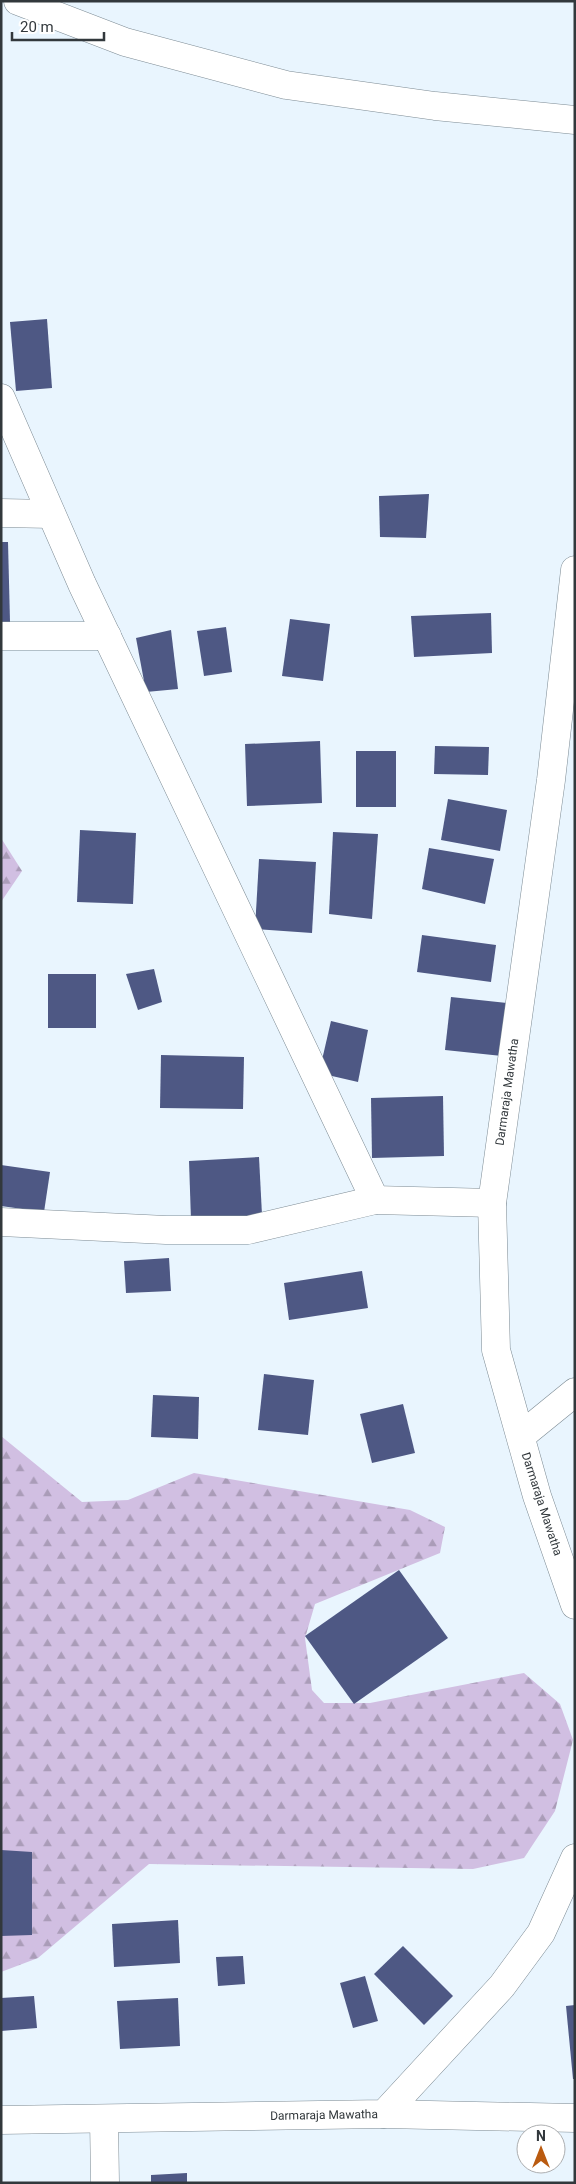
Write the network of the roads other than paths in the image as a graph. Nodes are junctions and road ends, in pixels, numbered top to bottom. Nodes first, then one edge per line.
1 (18, 1) edge
2 (575, 120) edge
3 (1, 398) edge
4 (1, 513) edge
5 (52, 514) junction
6 (575, 570) edge
7 (1, 636) edge
8 (107, 636) junction
9 (375, 1200) junction
10 (492, 1203) junction
11 (1, 1222) edge
12 (575, 1392) edge
13 (521, 1436) junction
14 (575, 1605) edge
15 (575, 1858) edge
16 (384, 2114) junction
17 (104, 2118) junction
18 (575, 2118) edge
19 (1, 2120) edge
20 (105, 2183) edge

1 - 2 street
3 - 5 street
4 - 5 street
5 - 8 street
6 - 10 street, Darmaraja Mawatha
7 - 8 street
8 - 9 street
9 - 10 street
9 - 11 street
10 - 13 street, Darmaraja Mawatha
12 - 13 street
13 - 14 street, Darmaraja Mawatha
15 - 16 street, Darmaraja Mawatha
16 - 17 street, Darmaraja Mawatha
16 - 18 street
17 - 19 street, Darmaraja Mawatha
17 - 20 street

